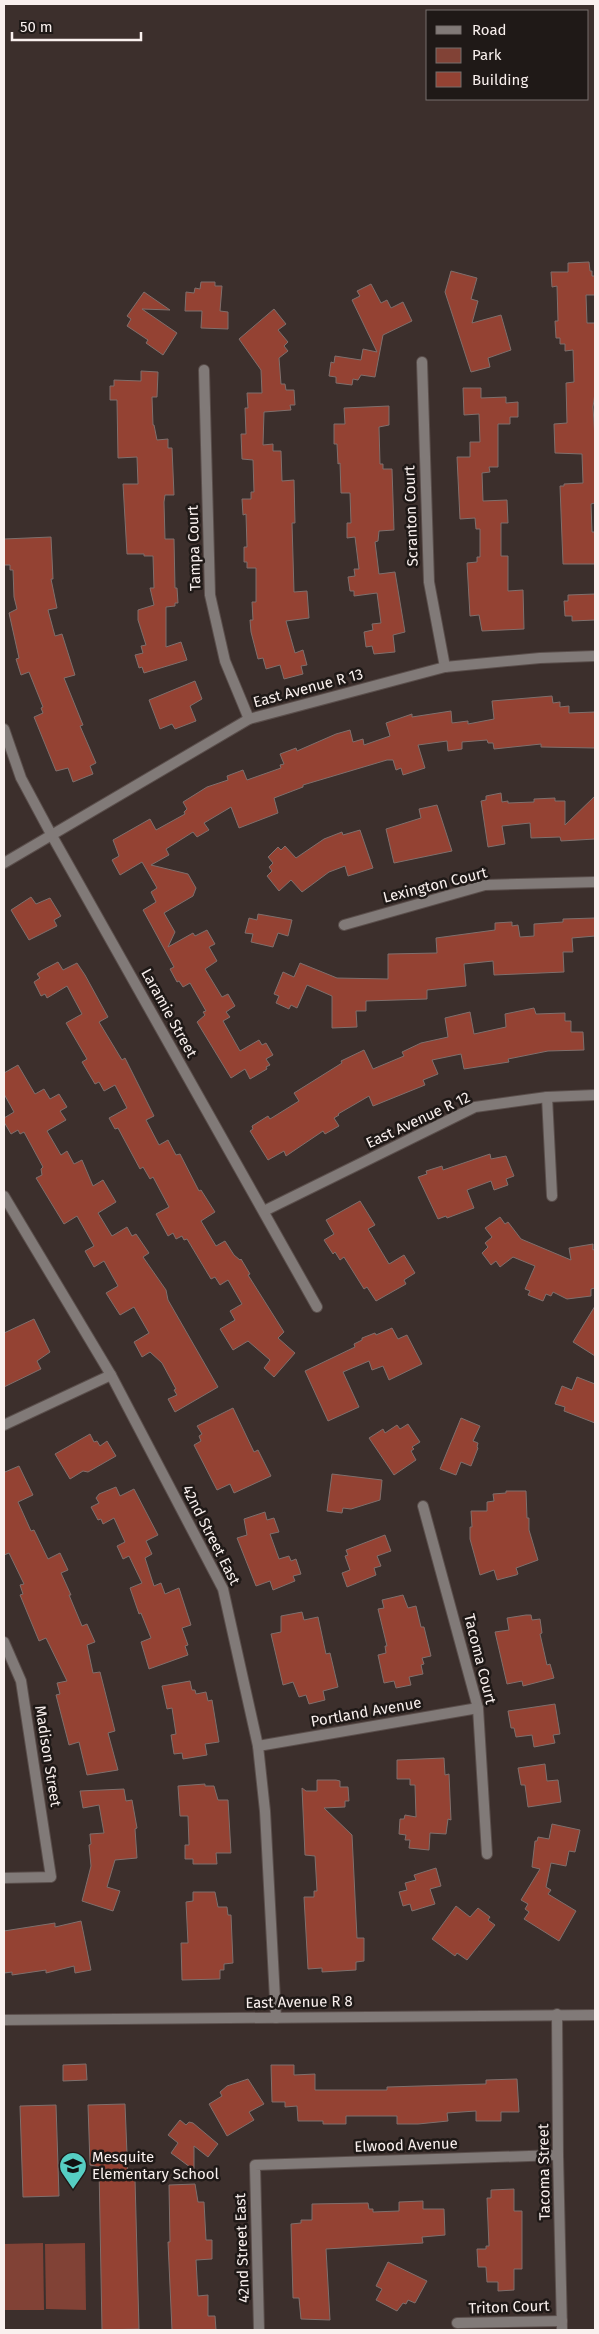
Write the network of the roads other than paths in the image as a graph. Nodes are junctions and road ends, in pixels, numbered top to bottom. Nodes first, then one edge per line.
1 (422, 362) dead end
2 (204, 370) dead end
3 (595, 656) edge
4 (445, 667) junction
5 (249, 720) junction
6 (4, 729) edge
7 (51, 834) junction
8 (4, 863) edge
9 (595, 882) edge
10 (344, 925) dead end
11 (595, 1095) edge
12 (547, 1096) junction
13 (4, 1196) edge
14 (552, 1196) dead end
15 (264, 1211) junction
16 (317, 1307) dead end
17 (111, 1375) junction
18 (4, 1425) edge
19 (423, 1506) dead end
20 (4, 1642) edge
21 (478, 1708) junction
22 (258, 1746) junction
23 (487, 1854) dead end
24 (4, 1878) edge
25 (557, 2014) junction
26 (595, 2014) edge
27 (276, 2018) junction
28 (4, 2020) edge
29 (558, 2155) junction
30 (255, 2165) joint
31 (457, 2324) dead end
32 (562, 2325) edge
33 (259, 2330) edge

1 - 4 street, Scranton Court
2 - 5 street, Tampa Court
3 - 4 street, East Avenue R 13
4 - 5 street, East Avenue R 13
5 - 7 street, East Avenue R 13
6 - 7 street, Laramie Street
7 - 8 street, East Avenue R 13
7 - 15 street, Laramie Street
9 - 10 street, Lexington Court
11 - 12 street, East Avenue R 12
12 - 14 street
12 - 15 street, East Avenue R 12
13 - 17 street, 42nd Street East
15 - 16 street, Laramie Street
17 - 18 street
17 - 22 street, 42nd Street East
19 - 21 street, Tacoma Court
20 - 24 street, Madison Street
21 - 22 street, Portland Avenue
21 - 23 street, Tacoma Court
22 - 27 street, 42nd Street East
25 - 26 street, East Avenue R 8
25 - 27 street, East Avenue R 8
25 - 29 street, Tacoma Street
27 - 28 street, East Avenue R 8
29 - 30 street, Elwood Avenue
29 - 32 street, Tacoma Street
30 - 33 street, 42nd Street East
31 - 32 street, Triton Court

